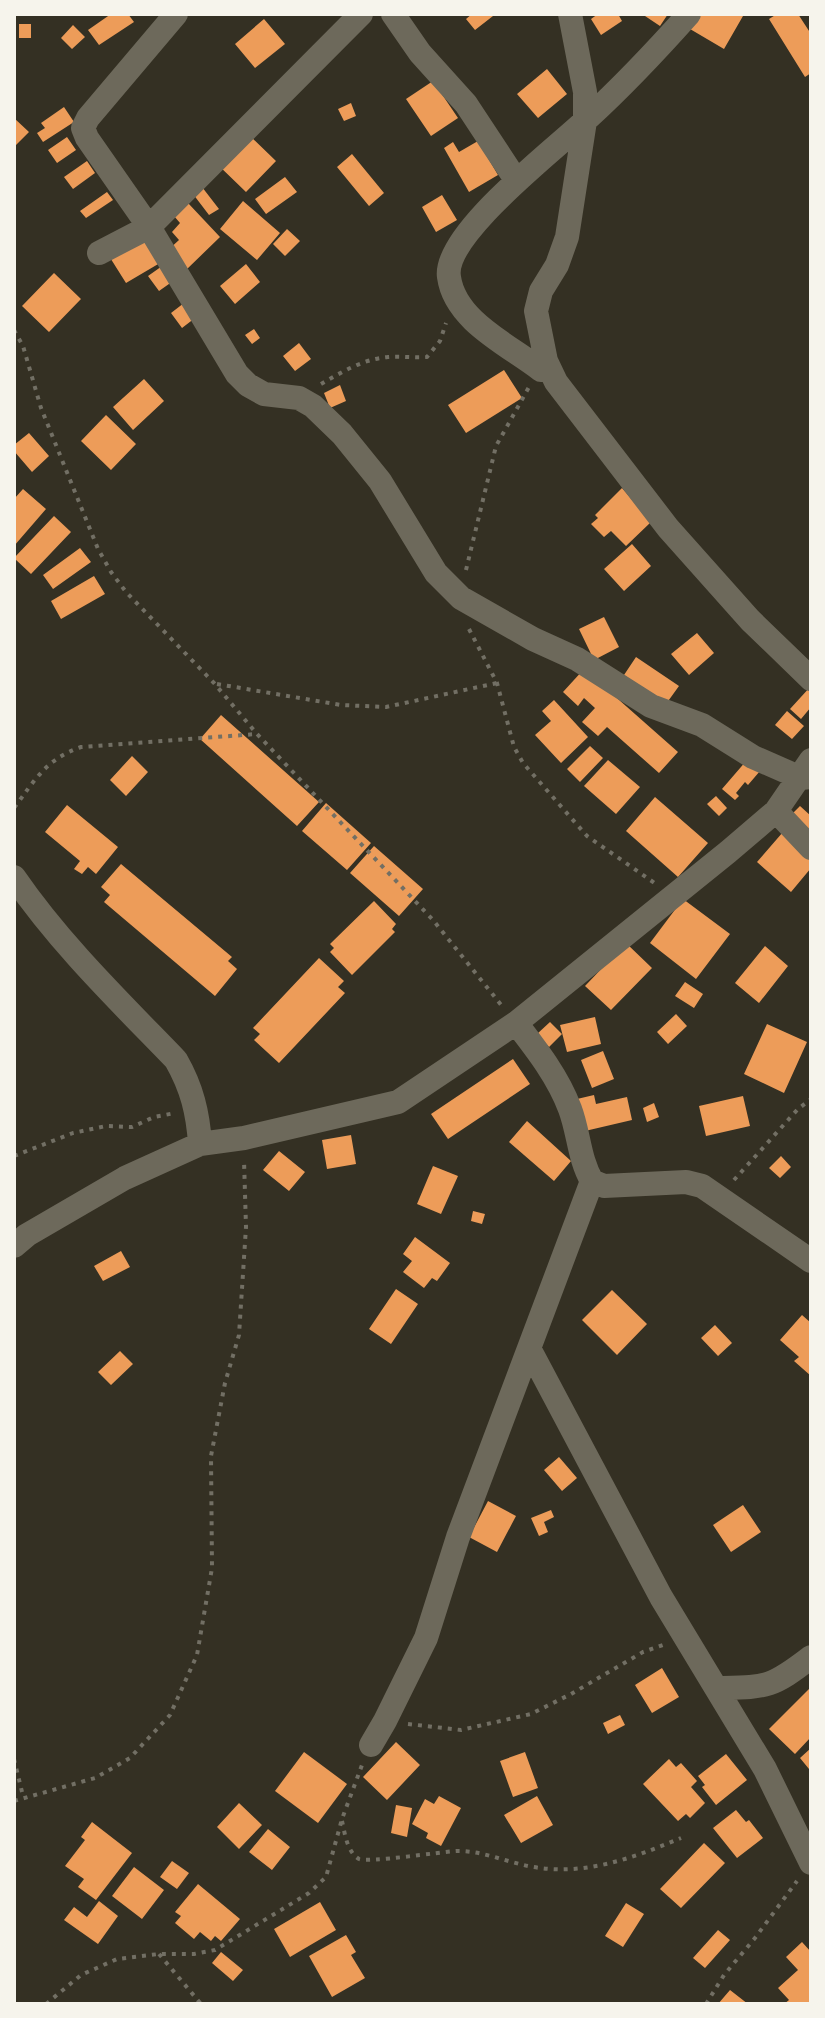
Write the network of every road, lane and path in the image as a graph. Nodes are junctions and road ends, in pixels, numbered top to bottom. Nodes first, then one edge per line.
1 (176, 14) edge
2 (361, 14) edge
3 (393, 14) edge
4 (570, 14) edge
5 (689, 14) edge
6 (585, 121) junction
7 (516, 180) junction
8 (149, 227) junction
9 (99, 253) dead end
10 (456, 300) junction
11 (14, 330) edge
12 (541, 370) joint
13 (299, 398) junction
14 (461, 598) junction
15 (811, 679) edge
16 (214, 683) junction
17 (497, 683) junction
18 (257, 734) junction
19 (808, 772) edge
20 (14, 808) edge
21 (776, 811) junction
22 (811, 848) edge
23 (14, 877) edge
24 (671, 897) junction
25 (22, 906) edge
26 (516, 1023) junction
27 (811, 1099) edge
28 (198, 1113) junction
29 (244, 1138) junction
30 (200, 1144) junction
31 (14, 1156) edge
32 (592, 1181) junction
33 (719, 1197) junction
34 (14, 1246) edge
35 (811, 1261) edge
36 (530, 1350) junction
37 (684, 1637) junction
38 (811, 1657) edge
39 (718, 1688) junction
40 (385, 1721) junction
41 (371, 1745) joint
42 (14, 1759) edge
43 (23, 1796) junction
44 (14, 1801) edge
45 (342, 1819) junction
46 (681, 1838) dead end
47 (806, 1869) edge
48 (159, 1954) junction
49 (46, 2004) edge
50 (201, 2004) edge
51 (706, 2004) edge

1 - 8 street
2 - 8 street
3 - 7 street
4 - 6 street
5 - 6 street
6 - 7 street
6 - 15 street
7 - 10 street
8 - 9 street
8 - 13 street
10 - 12 street
10 - 13 path
11 - 16 path
12 - 14 path
13 - 14 street
14 - 17 path
14 - 19 street
16 - 17 path
16 - 18 path
17 - 24 path
18 - 20 path
18 - 26 path
19 - 21 street
21 - 22 street
21 - 24 street
23 - 25 street
24 - 26 street
25 - 28 street
26 - 29 street
26 - 32 street
27 - 33 path
28 - 30 street
28 - 31 path
29 - 30 street
29 - 43 path
30 - 34 street
32 - 33 street
32 - 36 street
33 - 35 street
36 - 37 street
36 - 40 street
37 - 39 street
37 - 40 path
38 - 39 street
39 - 47 street
40 - 41 street
41 - 45 path
42 - 43 path
43 - 44 path
45 - 46 path
45 - 48 path
47 - 51 path
48 - 49 path
48 - 50 path

